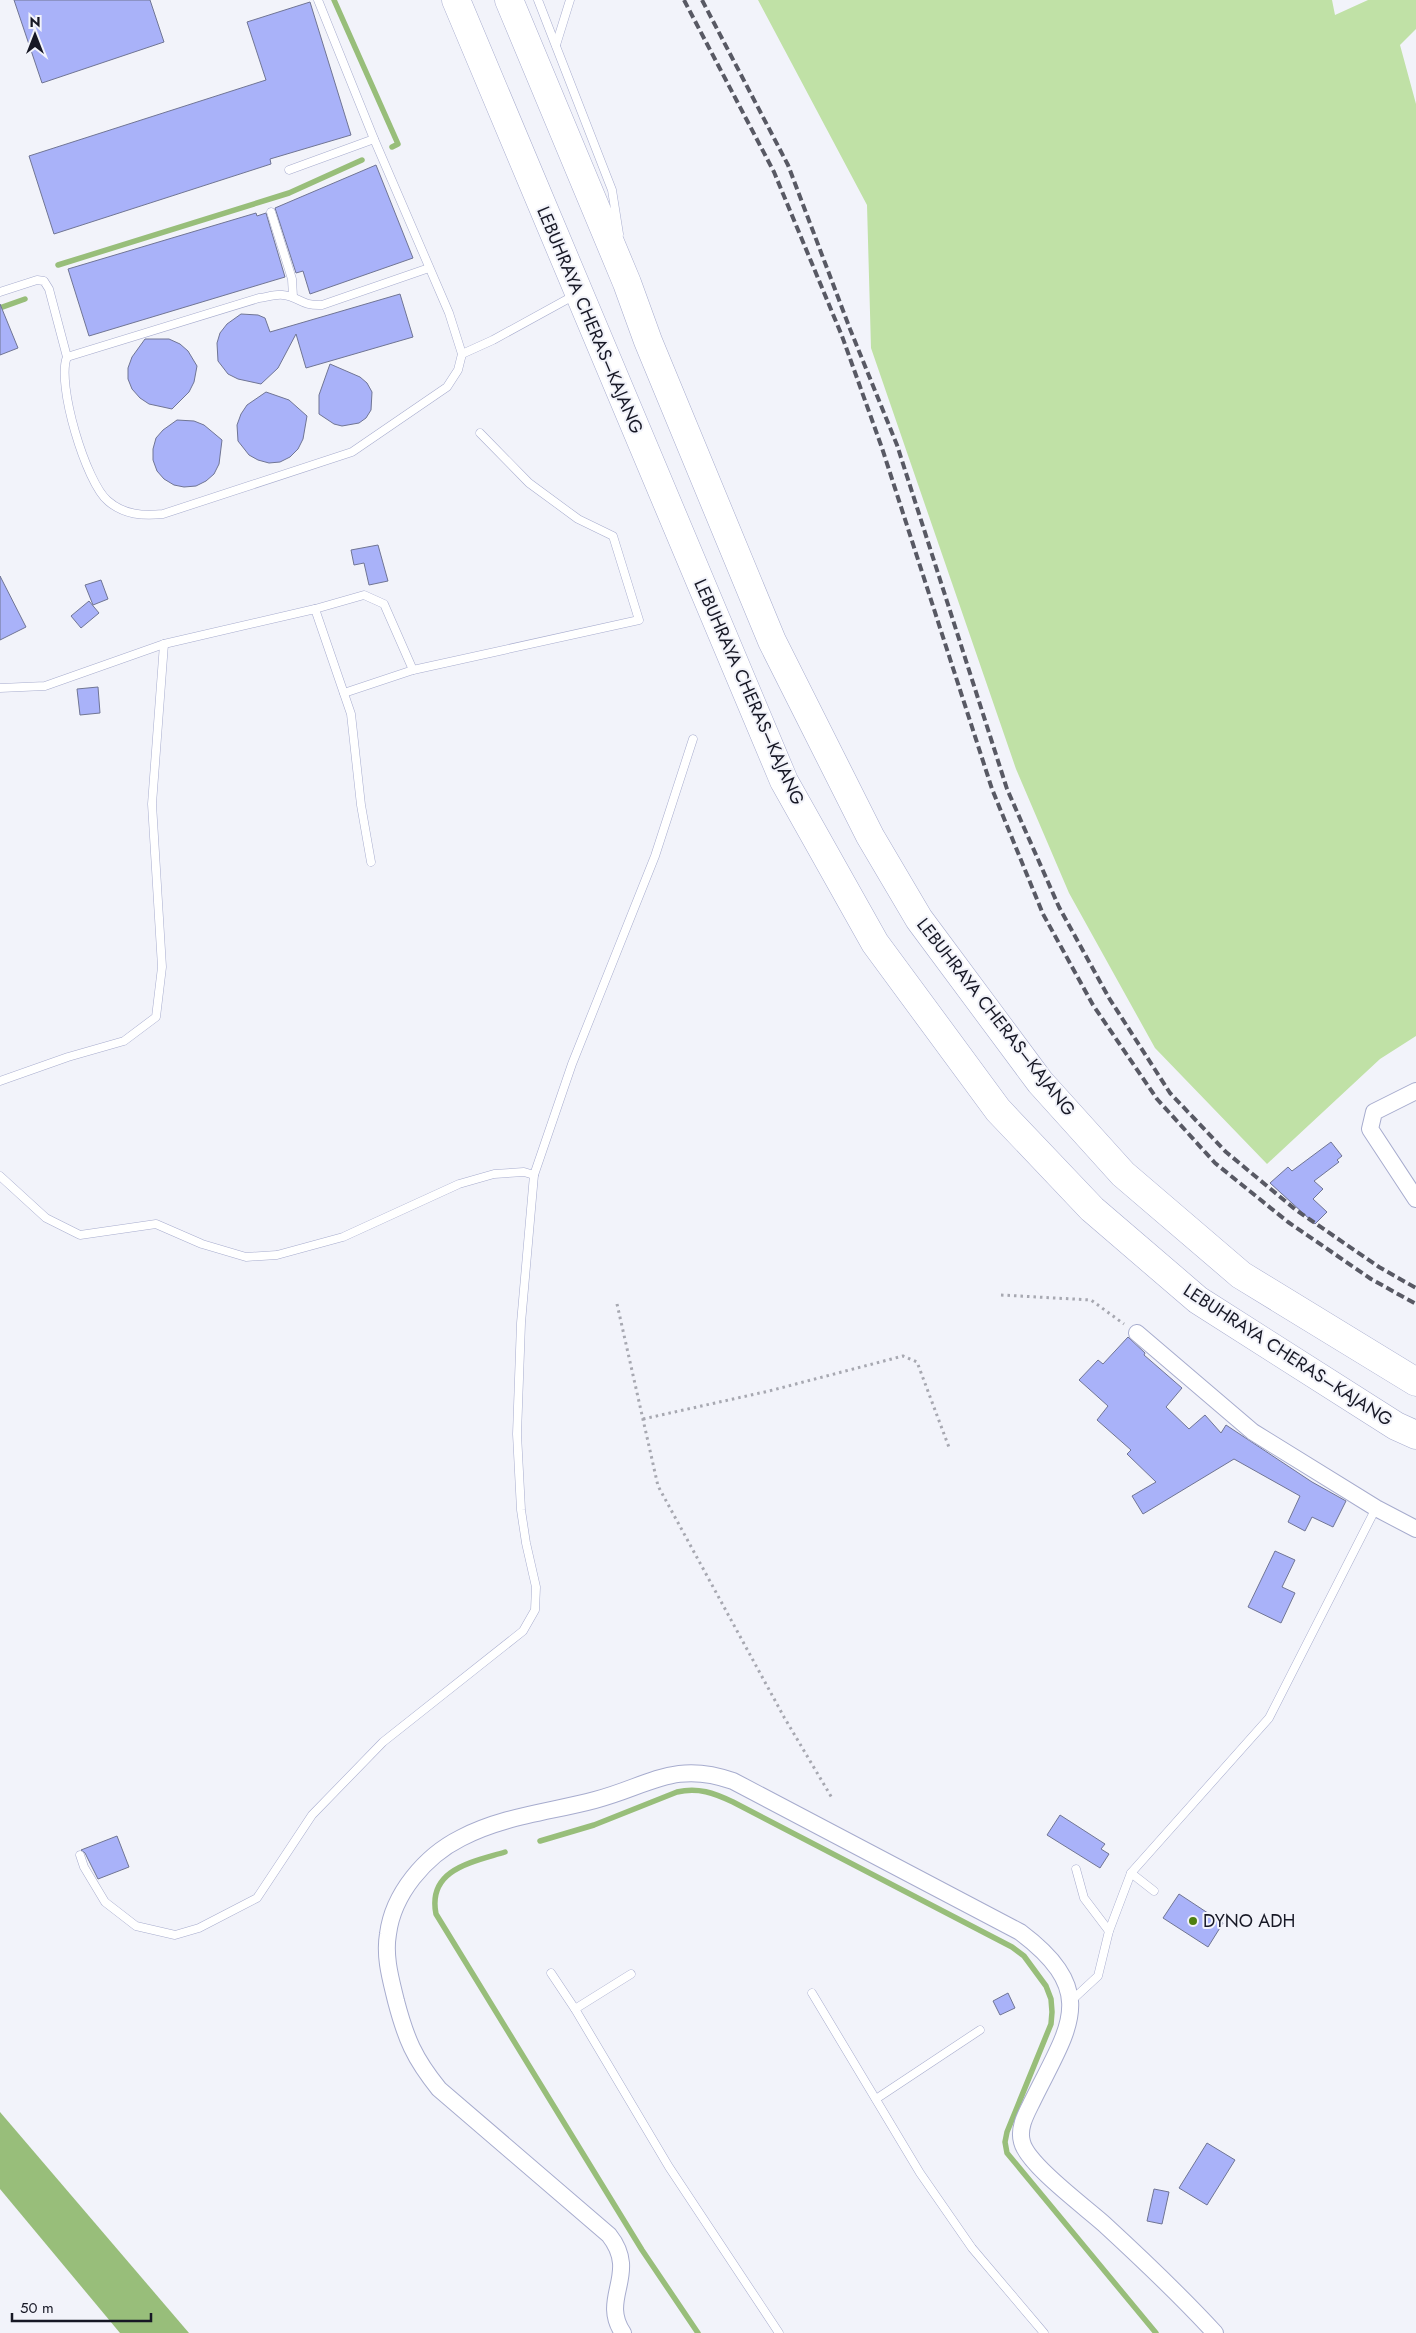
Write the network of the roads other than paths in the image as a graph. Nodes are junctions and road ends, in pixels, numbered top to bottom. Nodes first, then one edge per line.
1 (318, 0) edge
2 (456, 0) edge
3 (509, 0) edge
4 (538, 0) edge
5 (570, 0) edge
6 (556, 45) junction
7 (374, 139) junction
8 (288, 170) dead end
9 (272, 212) dead end
10 (429, 268) junction
11 (628, 283) junction
12 (0, 292) edge
13 (579, 293) junction
14 (293, 297) junction
15 (462, 354) junction
16 (67, 357) junction
17 (480, 433) dead end
18 (315, 609) junction
19 (164, 644) junction
20 (413, 670) junction
21 (0, 688) edge
22 (344, 693) junction
23 (693, 739) dead end
24 (370, 862) dead end
25 (0, 1081) edge
26 (1416, 1091) edge
27 (534, 1175) junction
28 (0, 1176) edge
29 (1416, 1199) edge
30 (1137, 1333) road end
31 (1416, 1382) edge
32 (1416, 1435) edge
33 (1376, 1508) junction
34 (1416, 1529) edge
35 (80, 1855) dead end
36 (1076, 1868) dead end
37 (1130, 1872) junction
38 (1154, 1891) dead end
39 (1109, 1931) junction
40 (551, 1973) dead end
41 (631, 1974) dead end
42 (812, 1993) dead end
43 (1071, 2001) junction
44 (575, 2009) junction
45 (980, 2030) dead end
46 (876, 2099) junction
47 (623, 2333) edge
48 (779, 2333) edge
49 (1044, 2333) edge
50 (1215, 2333) edge

1 - 7 lane
2 - 13 highway, LEBUHRAYA CHERAS–KAJANG
3 - 11 highway, LEBUHRAYA CHERAS–KAJANG
4 - 6 lane
5 - 6 lane
6 - 11 lane
7 - 8 lane
7 - 10 lane
9 - 14 lane
10 - 14 lane
10 - 15 lane
11 - 31 highway, LEBUHRAYA CHERAS–KAJANG
12 - 16 lane
13 - 15 lane
13 - 32 highway, LEBUHRAYA CHERAS–KAJANG
14 - 16 lane
15 - 16 lane
17 - 20 lane
18 - 19 lane
18 - 20 lane
18 - 22 lane
19 - 21 lane
19 - 25 lane
20 - 22 lane
22 - 24 lane
23 - 27 lane
26 - 29 street
27 - 28 lane
27 - 35 lane
30 - 33 street
33 - 34 street
33 - 37 lane
36 - 39 lane
37 - 38 lane
37 - 39 lane
39 - 43 lane
40 - 44 lane
41 - 44 lane
42 - 46 lane
43 - 47 street
43 - 50 street
44 - 48 lane
45 - 46 lane
46 - 49 lane

